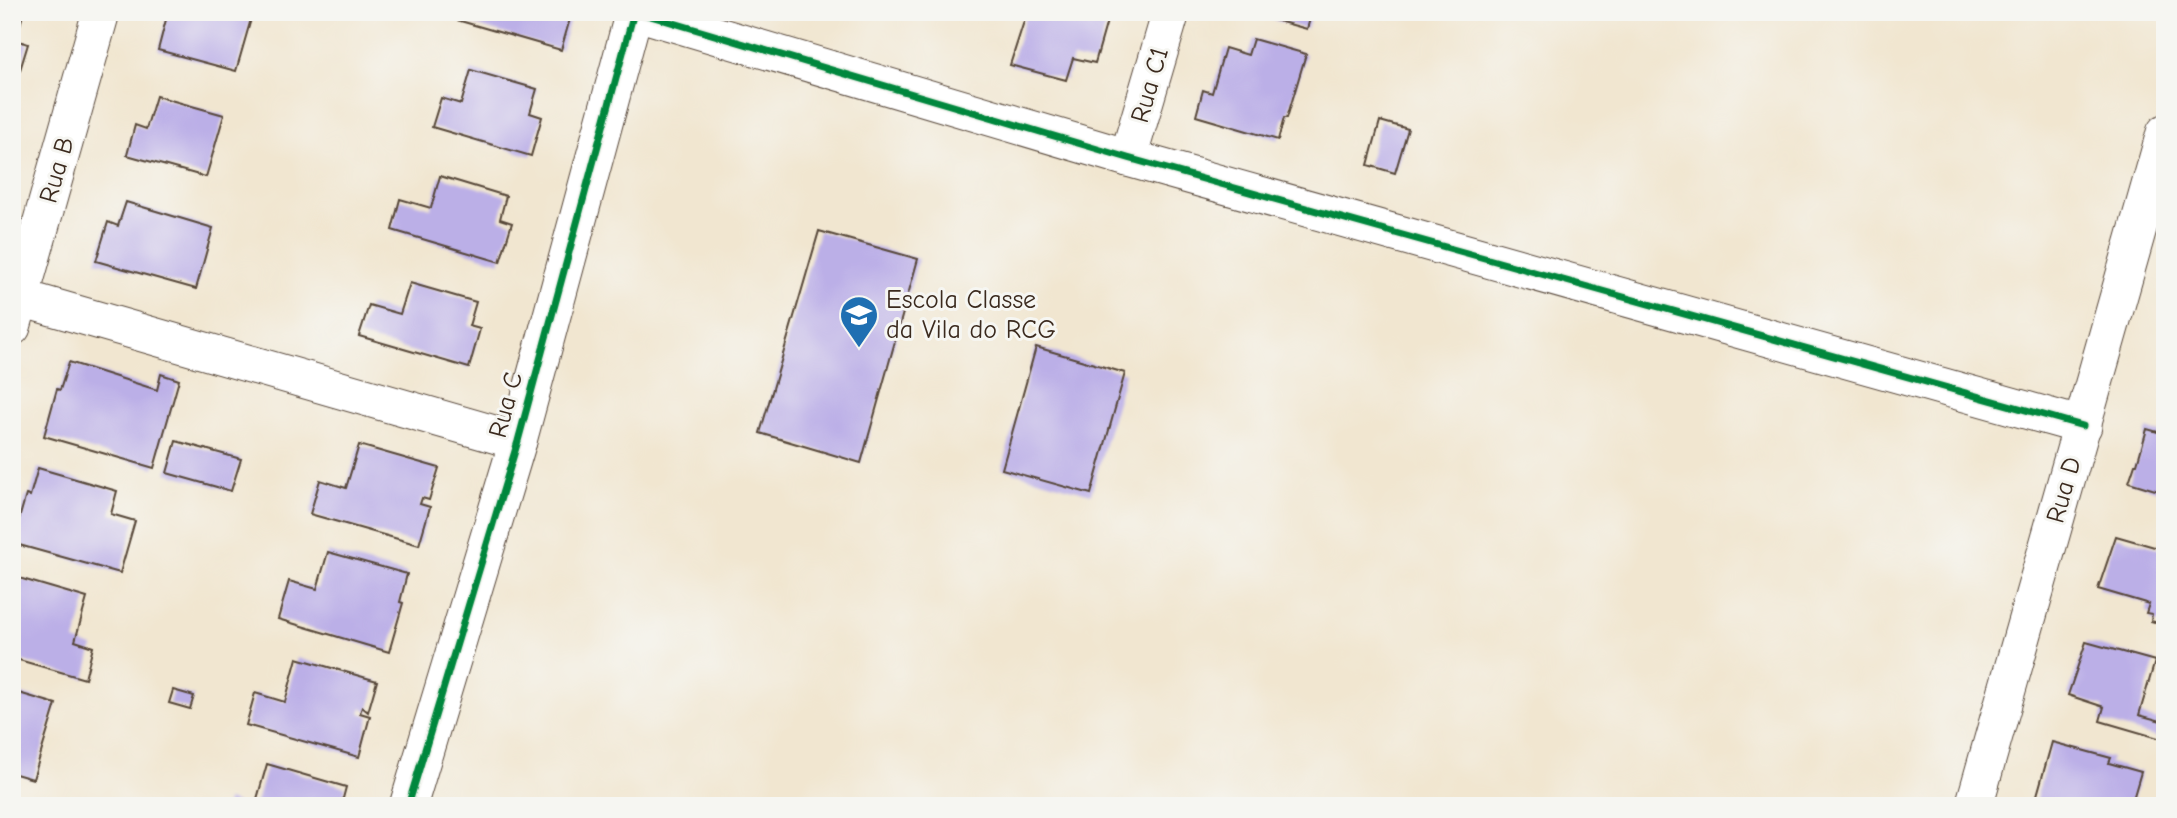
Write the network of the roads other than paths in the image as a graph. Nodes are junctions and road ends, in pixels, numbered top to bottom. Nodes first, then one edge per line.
1 (101, 12) edge
2 (636, 12) edge
3 (1171, 12) edge
4 (2165, 133) edge
5 (1128, 158) junction
6 (16, 313) edge
7 (2082, 426) junction
8 (518, 441) junction
9 (408, 806) edge
10 (1974, 806) edge

1 - 6 street, Rua B
2 - 5 street
2 - 8 street, Rua C
3 - 5 street, Rua C1
4 - 7 street, Rua D
5 - 7 street
6 - 8 street
7 - 10 street, Rua D
8 - 9 street, Rua C

